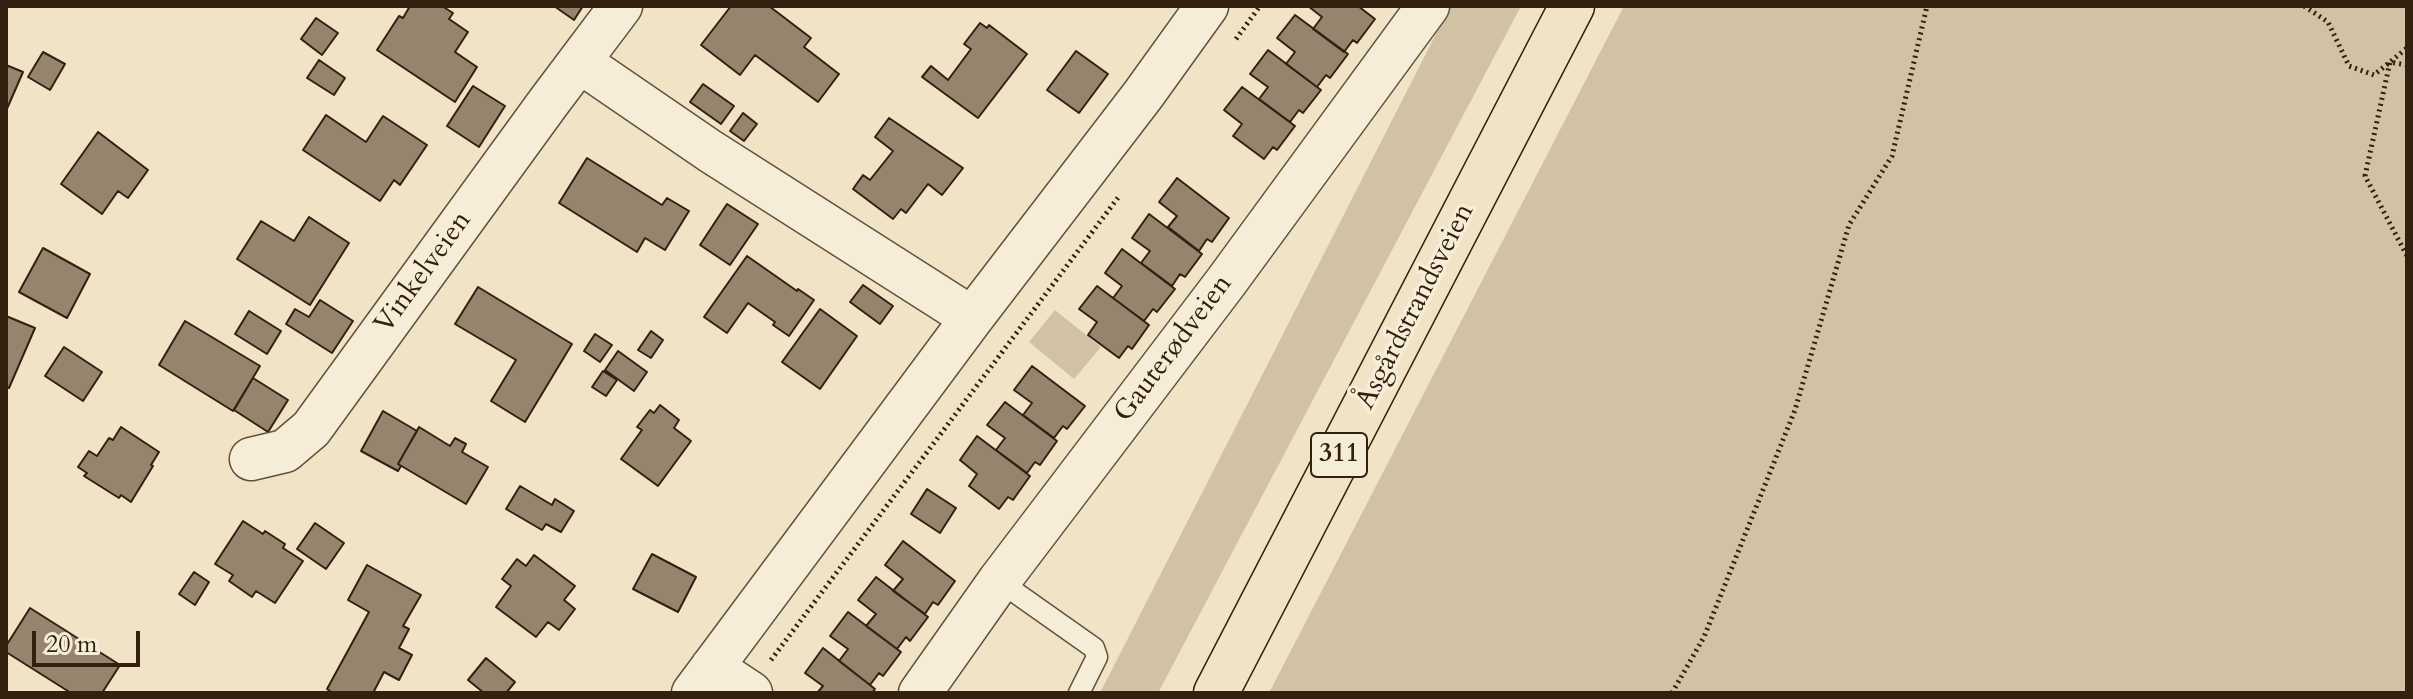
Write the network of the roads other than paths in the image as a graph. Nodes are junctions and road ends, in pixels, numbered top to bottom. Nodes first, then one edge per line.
1 (621, 6) edge
2 (1207, 6) edge
3 (1428, 6) edge
4 (1572, 6) edge
5 (580, 62) junction
6 (972, 318) junction
7 (251, 459) dead end
8 (999, 581) junction
9 (702, 680) edge
10 (750, 692) edge
11 (920, 693) edge
12 (1079, 693) edge
13 (1216, 693) edge

1 - 5 street, Vinkelveien
2 - 6 street
3 - 8 street, Gauterødveien
4 - 13 main road, Åsgårdstrandsveien / 311
5 - 6 street
5 - 7 street, Vinkelveien
6 - 9 street
8 - 11 street, Gauterødveien
8 - 12 lane
9 - 10 street

